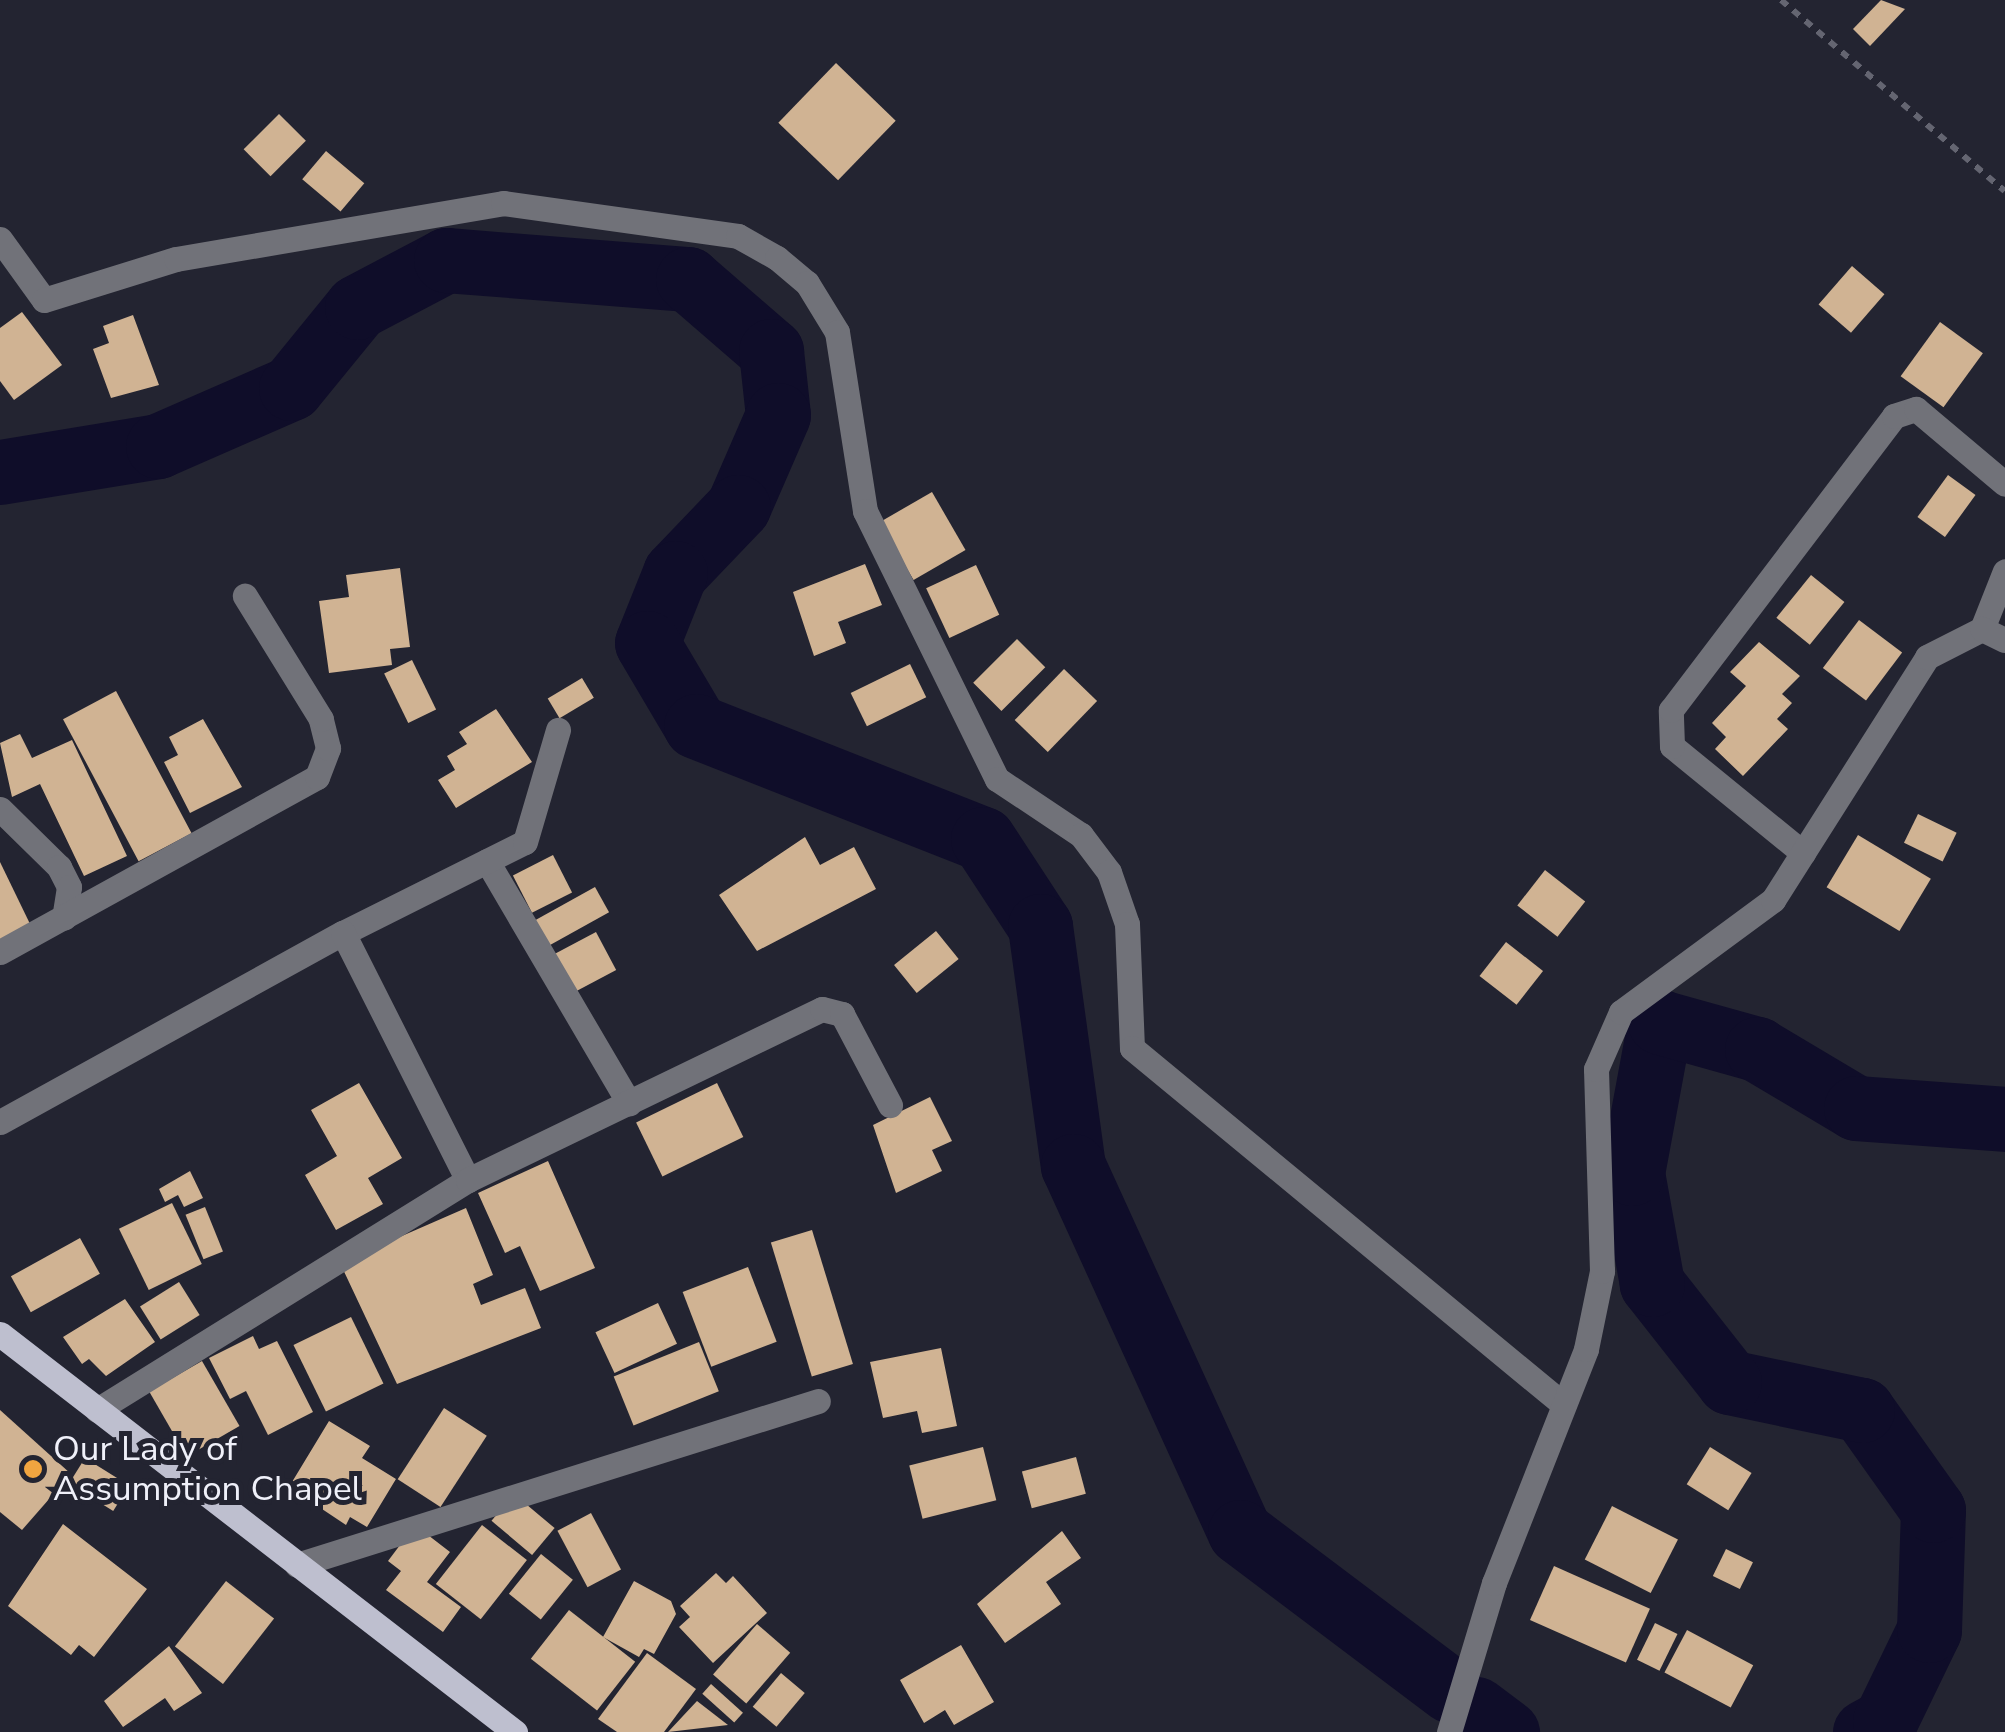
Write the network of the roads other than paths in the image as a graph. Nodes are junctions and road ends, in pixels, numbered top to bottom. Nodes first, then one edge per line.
1 (0, 239) edge
2 (2005, 484) edge
3 (2005, 571) edge
4 (246, 596) dead end
5 (1993, 634) edge
6 (558, 730) dead end
7 (0, 809) edge
8 (1802, 853) junction
9 (487, 861) junction
10 (64, 918) junction
11 (343, 933) junction
12 (0, 952) edge
13 (629, 1103) junction
14 (890, 1105) dead end
15 (0, 1122) edge
16 (468, 1180) junction
17 (0, 1334) edge
18 (818, 1400) dead end
19 (1564, 1406) junction
20 (97, 1410) junction
21 (298, 1565) junction
22 (515, 1732) edge
23 (1449, 1732) edge

1 - 19 street
2 - 8 street
3 - 5 street
4 - 10 street
5 - 8 street
6 - 9 street
7 - 10 street
8 - 19 street
9 - 11 street
9 - 13 street
10 - 12 street
11 - 15 street
11 - 16 street
13 - 14 street
13 - 16 street
16 - 20 street
17 - 20 main road
18 - 21 street
19 - 23 street
20 - 21 main road
21 - 22 main road

